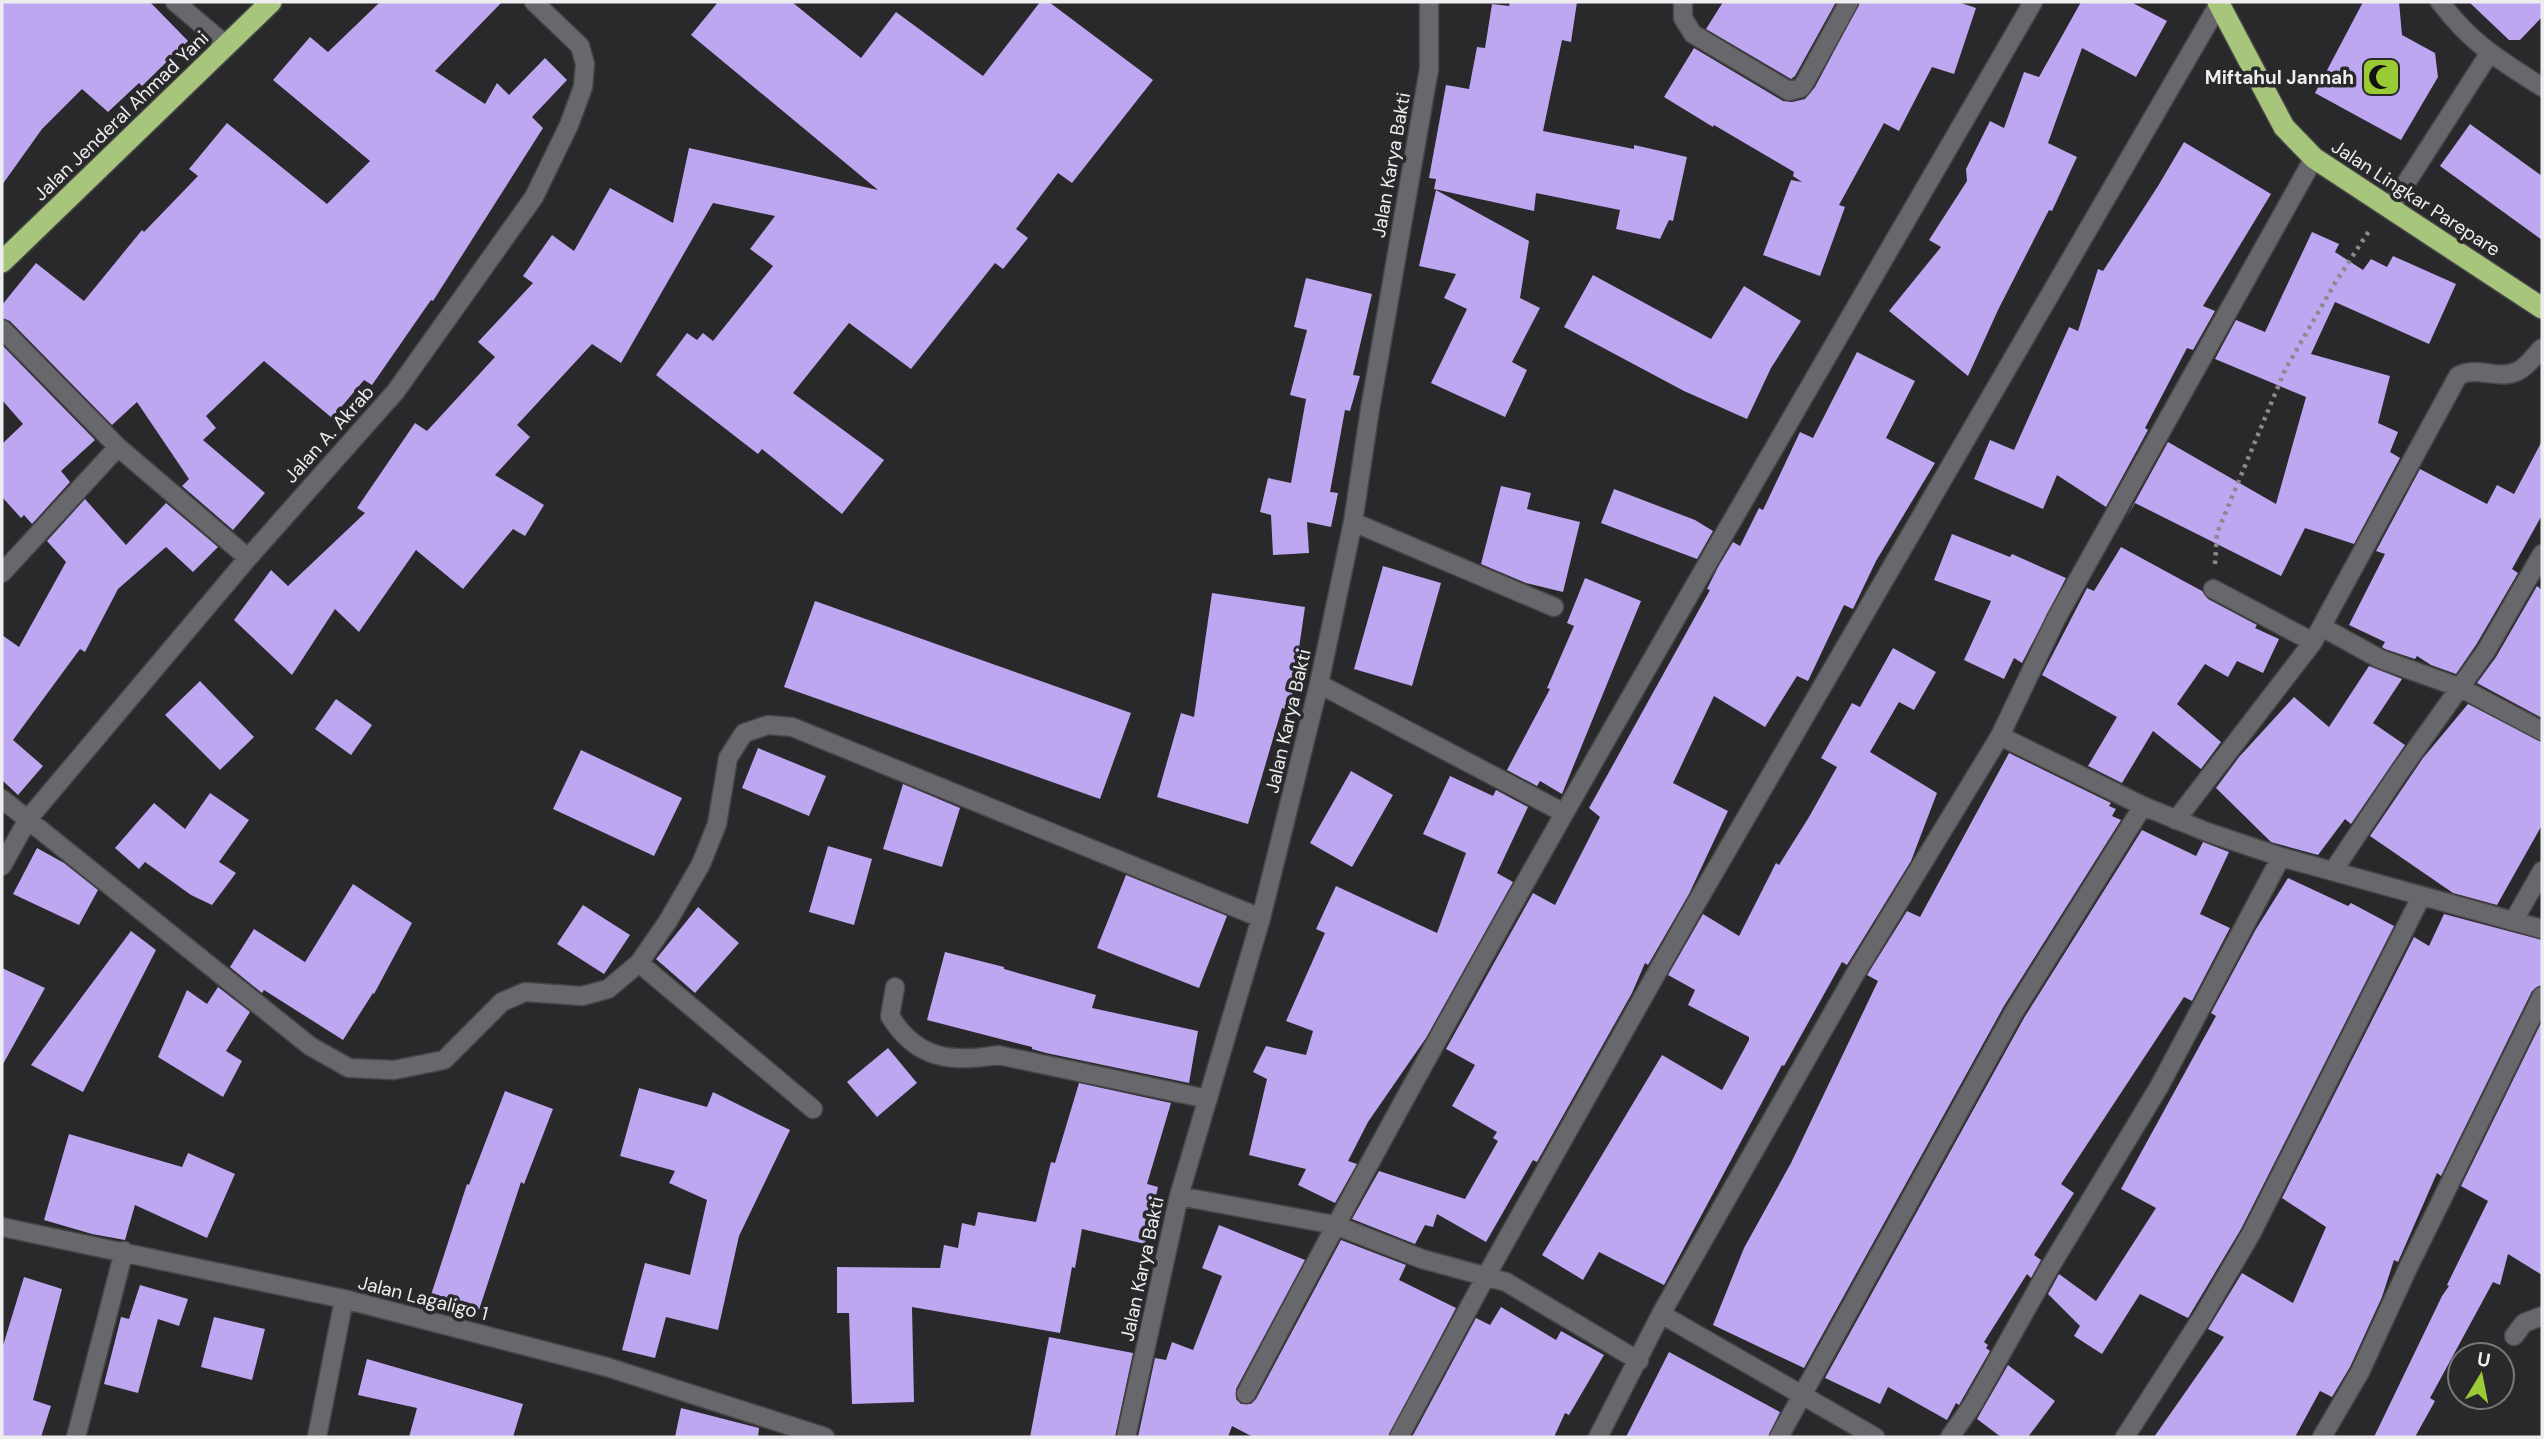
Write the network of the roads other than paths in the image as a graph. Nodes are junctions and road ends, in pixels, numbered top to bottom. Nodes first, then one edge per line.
1 (175, 2) edge
2 (271, 2) edge
3 (534, 2) edge
4 (1429, 2) edge
5 (1683, 2) edge
6 (1849, 2) edge
7 (2033, 2) edge
8 (2440, 2) edge
9 (2219, 3) edge
10 (227, 46) junction
11 (2489, 54) junction
12 (2542, 87) edge
13 (2315, 158) junction
14 (2390, 208) junction
15 (2, 262) edge
16 (2542, 308) edge
17 (2, 329) edge
18 (2542, 348) edge
19 (118, 447) junction
20 (1353, 522) junction
21 (2542, 554) edge
22 (248, 558) junction
23 (2, 573) edge
24 (2213, 589) road end
25 (1554, 607) dead end
26 (2318, 635) junction
27 (1320, 684) junction
28 (2460, 688) junction
29 (2542, 731) edge
30 (2000, 736) junction
31 (2, 799) edge
32 (2143, 806) junction
33 (1564, 813) junction
34 (27, 819) junction
35 (2176, 820) junction
36 (2281, 857) junction
37 (2, 866) edge
38 (2333, 871) junction
39 (2542, 871) edge
40 (2421, 897) junction
41 (1261, 918) junction
42 (2514, 920) junction
43 (2542, 929) edge
44 (639, 962) junction
45 (895, 987) dead end
46 (2542, 996) edge
47 (1208, 1099) junction
48 (813, 1109) dead end
49 (1179, 1196) junction
50 (1335, 1225) junction
51 (2, 1227) edge
52 (124, 1251) junction
53 (1486, 1276) junction
54 (344, 1299) junction
55 (1661, 1314) junction
56 (2542, 1316) edge
57 (2514, 1336) dead end
58 (1639, 1362) junction
59 (1246, 1394) dead end
60 (1801, 1395) junction
61 (76, 1437) edge
62 (317, 1437) edge
63 (825, 1437) edge
64 (1126, 1437) edge
65 (1399, 1437) edge
66 (1598, 1437) edge
67 (1779, 1437) edge
68 (1875, 1437) edge
69 (1950, 1437) edge
70 (2125, 1437) edge
71 (2322, 1437) edge

1 - 10 street
2 - 10 highway, Jalan Jenderal Ahmad Yani
3 - 22 street, Jalan A. Akrab
4 - 20 street, Jalan Karya Bakti
5 - 6 street
7 - 33 street
8 - 11 street
9 - 13 highway, Jalan Lingkar Parepare
9 - 53 street
10 - 15 highway, Jalan Jenderal Ahmad Yani
11 - 12 street
11 - 14 street
13 - 14 highway, Jalan Lingkar Parepare
13 - 30 street
14 - 16 highway, Jalan Lingkar Parepare
17 - 19 street
18 - 26 street
19 - 22 street
19 - 23 street
20 - 25 street
20 - 27 street, Jalan Karya Bakti
21 - 28 street
22 - 34 street, Jalan A. Akrab
24 - 26 street
26 - 28 street
26 - 35 street
27 - 33 street
27 - 41 street, Jalan Karya Bakti
28 - 29 street
28 - 38 street
30 - 32 street
30 - 55 street
31 - 34 street
32 - 35 street
32 - 60 street
33 - 50 street
34 - 37 street, Jalan A. Akrab
34 - 44 street
35 - 36 street
36 - 38 street
36 - 69 street
38 - 40 street
39 - 42 street
40 - 42 street
40 - 70 street
41 - 44 street
41 - 47 street, Jalan Karya Bakti
42 - 43 street
44 - 48 street
45 - 47 street
46 - 71 street
47 - 49 street, Jalan Karya Bakti
49 - 50 street
49 - 64 street, Jalan Karya Bakti
50 - 53 street
50 - 59 street
51 - 52 street, Jalan Lagaligo 1
52 - 54 street, Jalan Lagaligo 1
52 - 61 street
53 - 58 street
53 - 65 street
54 - 62 street
54 - 63 street, Jalan Lagaligo 1
55 - 58 street
55 - 60 street
56 - 57 street
58 - 66 street
60 - 67 street
60 - 68 street

